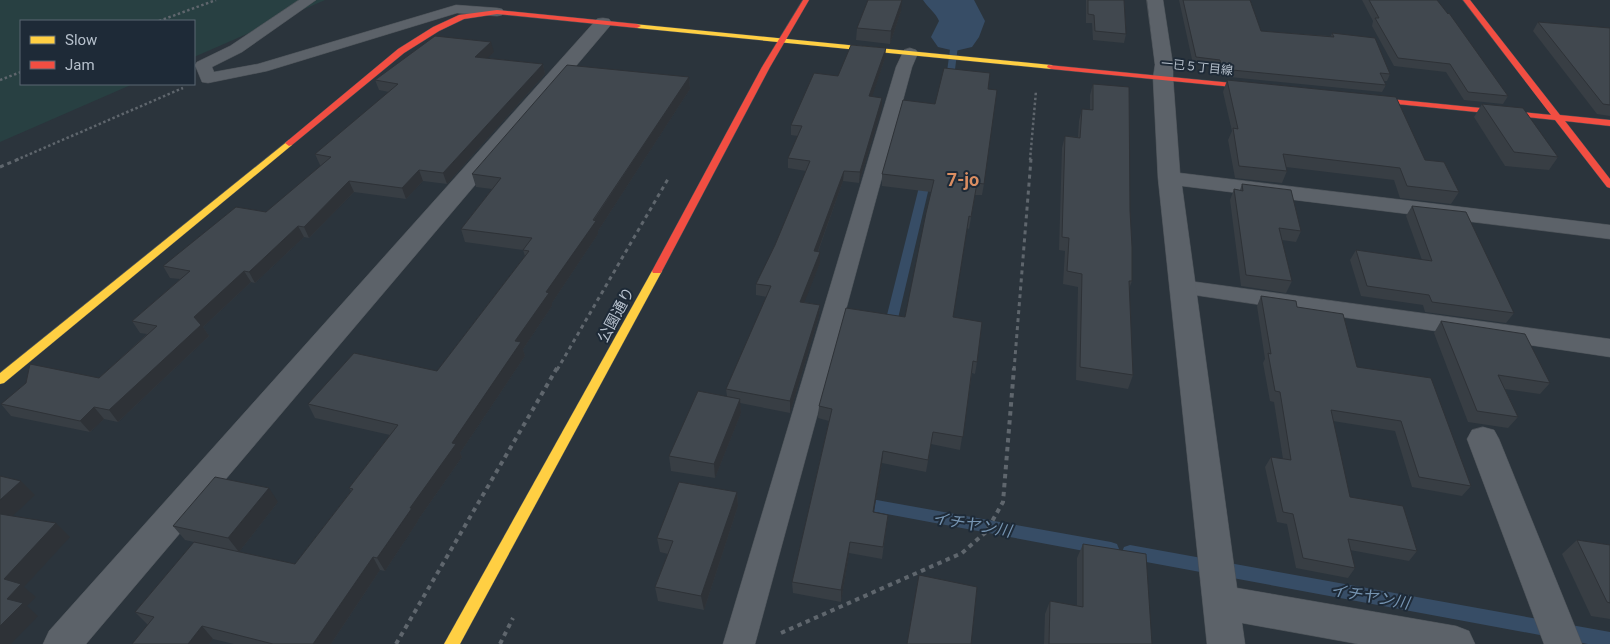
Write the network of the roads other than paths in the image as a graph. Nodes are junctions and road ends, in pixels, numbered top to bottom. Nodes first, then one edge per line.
1 (309, 0) edge
2 (806, 0) edge
3 (1155, 0) edge
4 (1466, 0) edge
5 (497, 12) junction
6 (603, 23) junction
7 (781, 40) junction
8 (910, 53) junction
9 (1163, 78) junction
10 (1273, 89) edge
11 (1351, 97) edge
12 (1558, 118) junction
13 (1610, 123) edge
14 (1169, 178) junction
15 (1610, 185) edge
16 (1610, 232) edge
17 (1182, 287) junction
18 (1610, 348) edge
19 (0, 380) edge
20 (1483, 439) dead end
21 (1220, 602) junction
22 (62, 644) edge
23 (452, 644) edge
24 (739, 644) edge
25 (1226, 644) edge
26 (1456, 644) edge
27 (1563, 644) edge

1 - 5 lane
2 - 7 street, 公園通り
3 - 9 street
4 - 12 street
5 - 6 street, 一已５丁目線
5 - 19 street, 一已５丁目線
6 - 7 street, 一已５丁目線
6 - 22 street
7 - 8 street, 一已５丁目線
7 - 23 street, 公園通り
8 - 9 street, 一已５丁目線
8 - 24 lane
9 - 10 street, 一已５丁目線
9 - 14 street
11 - 12 street
12 - 13 street
12 - 15 street
14 - 16 street
14 - 17 street
17 - 18 lane
17 - 21 street
20 - 27 street
21 - 25 street
21 - 26 street

